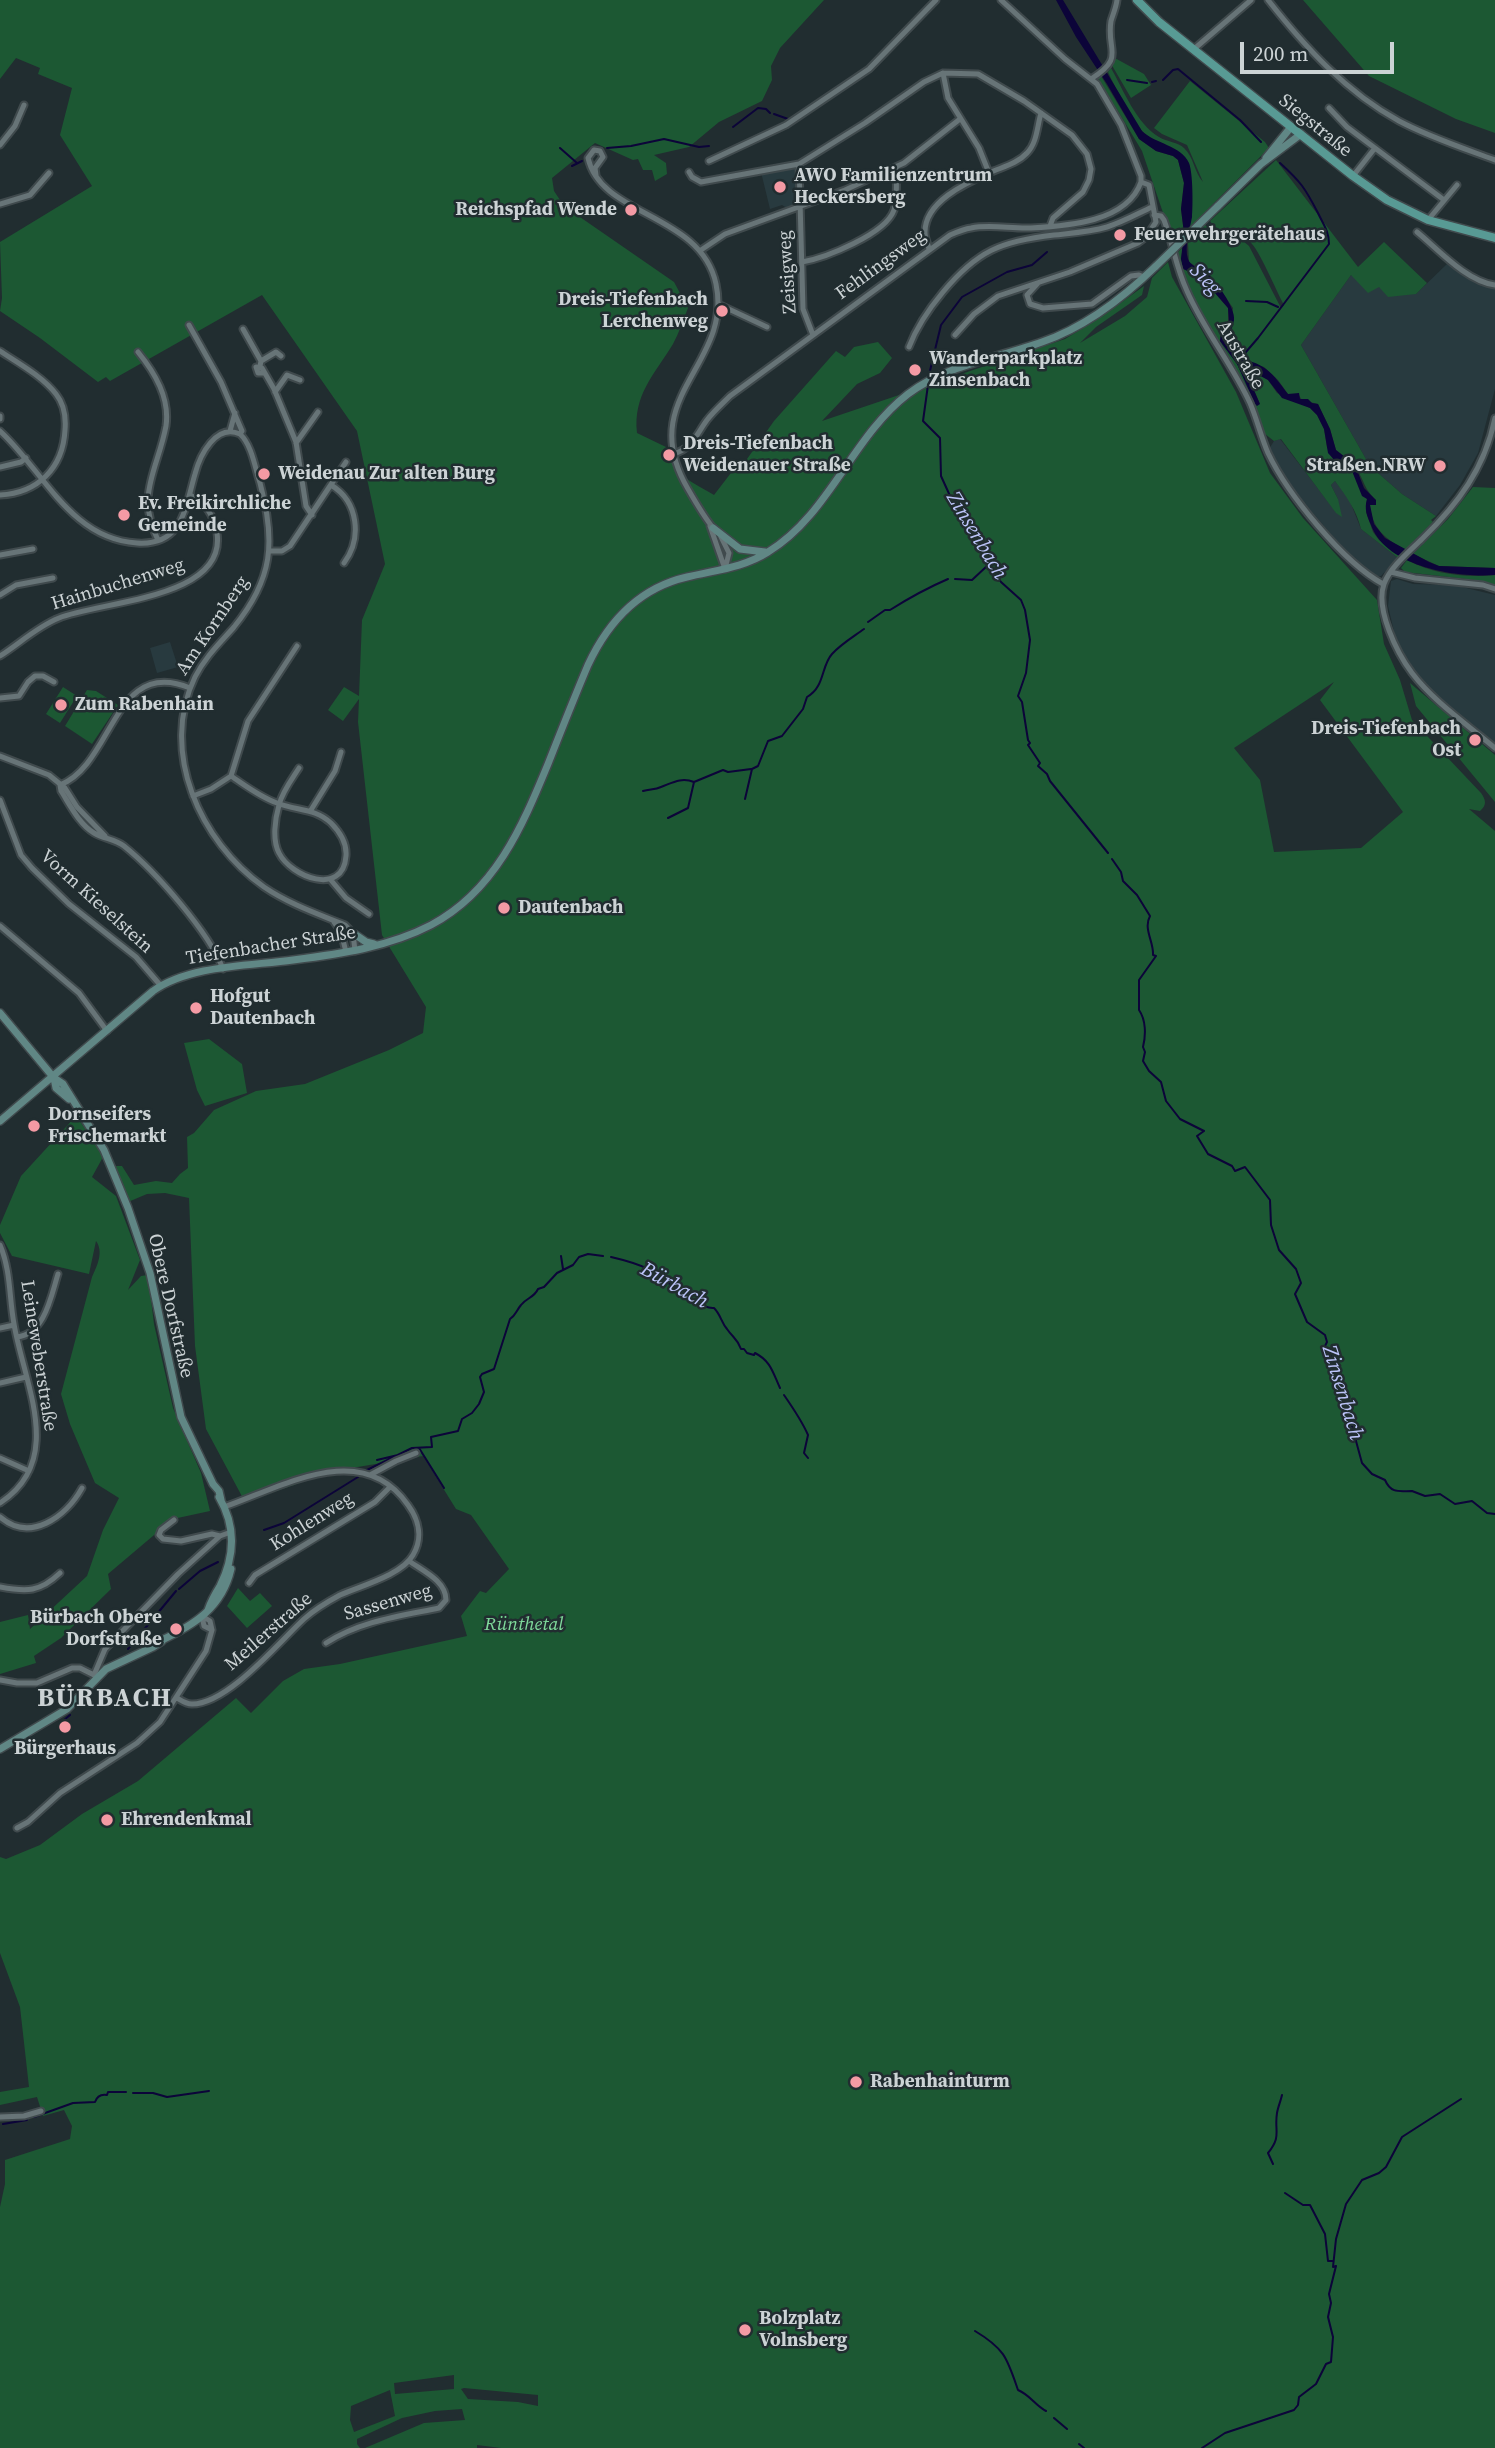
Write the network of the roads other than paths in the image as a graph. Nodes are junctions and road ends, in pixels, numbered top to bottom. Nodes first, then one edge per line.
1 (936, 0) edge
2 (1002, 0) edge
3 (1117, 0) edge
4 (1137, 0) edge
5 (1251, 0) edge
6 (1268, 0) edge
7 (1194, 49) junction
8 (943, 73) junction
9 (1091, 79) junction
10 (24, 105) dead end
11 (1329, 108) dead end
12 (1041, 113) junction
13 (960, 119) junction
14 (1291, 127) junction
15 (1301, 134) junction
16 (0, 145) edge
17 (1375, 148) junction
18 (1495, 160) edge
19 (709, 161) dead end
20 (799, 164) junction
21 (1261, 164) junction
22 (896, 167) junction
23 (689, 172) dead end
24 (49, 173) dead end
25 (989, 173) junction
26 (596, 175) dead end
27 (1353, 176) junction
28 (1141, 182) junction
29 (1457, 185) dead end
30 (1444, 200) junction
31 (0, 204) edge
32 (1152, 207) junction
33 (800, 208) junction
34 (1154, 215) junction
35 (1428, 220) junction
36 (1050, 226) junction
37 (1417, 232) dead end
38 (1495, 238) edge
39 (929, 249) junction
40 (701, 250) junction
41 (802, 262) junction
42 (1144, 277) junction
43 (1038, 282) junction
44 (1495, 285) edge
45 (718, 303) junction
46 (189, 325) dead end
47 (767, 327) dead end
48 (243, 329) dead end
49 (813, 335) junction
50 (955, 335) dead end
51 (909, 347) dead end
52 (0, 351) edge
53 (138, 352) dead end
54 (281, 356) dead end
55 (261, 367) junction
56 (300, 380) dead end
57 (275, 392) junction
58 (317, 412) dead end
59 (235, 413) junction
60 (1495, 418) edge
61 (0, 431) edge
62 (230, 431) junction
63 (240, 435) junction
64 (296, 443) junction
65 (673, 454) junction
66 (26, 458) junction
67 (346, 462) dead end
68 (0, 467) edge
69 (42, 480) junction
70 (331, 485) junction
71 (0, 495) edge
72 (190, 495) junction
73 (312, 515) junction
74 (711, 526) junction
75 (158, 540) junction
76 (33, 549) dead end
77 (269, 551) junction
78 (769, 552) junction
79 (0, 555) edge
80 (344, 563) dead end
81 (724, 569) junction
82 (1391, 572) junction
83 (53, 578) dead end
84 (1384, 584) junction
85 (1495, 589) edge
86 (0, 595) edge
87 (297, 646) dead end
88 (0, 656) edge
89 (54, 682) dead end
90 (190, 688) junction
91 (0, 698) edge
92 (1495, 748) edge
93 (341, 752) dead end
94 (0, 756) edge
95 (299, 768) dead end
96 (231, 776) junction
97 (60, 785) junction
98 (192, 796) junction
99 (0, 800) edge
100 (279, 804) junction
101 (311, 810) junction
102 (330, 879) junction
103 (369, 914) dead end
104 (332, 919) junction
105 (0, 926) edge
106 (353, 933) junction
107 (378, 945) junction
108 (355, 951) junction
109 (346, 952) junction
110 (223, 969) junction
111 (161, 986) junction
112 (0, 1013) edge
113 (107, 1031) junction
114 (54, 1078) junction
115 (0, 1121) edge
116 (0, 1245) edge
117 (58, 1274) dead end
118 (14, 1325) junction
119 (0, 1328) edge
120 (17, 1337) junction
121 (26, 1377) junction
122 (0, 1383) edge
123 (416, 1454) dead end
124 (0, 1458) edge
125 (29, 1471) junction
126 (370, 1475) junction
127 (390, 1487) junction
128 (82, 1488) dead end
129 (0, 1503) edge
130 (223, 1504) junction
131 (0, 1517) edge
132 (174, 1520) dead end
133 (231, 1532) junction
134 (220, 1536) junction
135 (409, 1560) junction
136 (60, 1573) dead end
137 (249, 1583) dead end
138 (0, 1587) edge
139 (202, 1616) junction
140 (326, 1643) dead end
141 (96, 1678) junction
142 (0, 1680) edge
143 (177, 1698) junction
144 (0, 1749) edge
145 (16, 1828) dead end
146 (41, 2111) dead end
147 (0, 2117) edge

1 - 19 street
2 - 9 street, Austraße
3 - 9 street
4 - 7 main road, Siegstraße
5 - 7 street
6 - 18 street
7 - 14 main road, Siegstraße
8 - 12 street
8 - 13 street
8 - 20 street
9 - 28 street, Austraße
10 - 16 street
11 - 17 street
12 - 25 street
12 - 36 street
13 - 22 street
13 - 25 street
14 - 15 main road, Siegstraße
14 - 21 street
15 - 21 street
15 - 27 main road, Siegstraße
17 - 27 street
17 - 30 street
20 - 23 street
20 - 33 street, Zeisigweg
21 - 42 street, Tiefenbacher Straße, bridge
22 - 33 street
22 - 41 street
24 - 31 street
25 - 39 street
26 - 40 street
27 - 35 main road, Siegstraße
28 - 32 street, Austraße
28 - 36 street, Fehlingsweg
29 - 30 street
30 - 35 street
32 - 34 street, Austraße
32 - 51 street
33 - 40 street
33 - 41 street, Zeisigweg
34 - 43 street
34 - 84 street, Austraße
35 - 38 main road, Siegstraße
36 - 39 street, Fehlingsweg
37 - 44 street
39 - 49 street, Fehlingsweg
40 - 45 street
41 - 49 street, Zeisigweg
42 - 43 street
42 - 78 street, Tiefenbacher Straße
43 - 50 street
45 - 47 street
45 - 65 street
46 - 59 street, Am Kornberg
48 - 55 street
49 - 65 street, Fehlingsweg
52 - 69 street
53 - 75 street
54 - 55 street
55 - 57 street
56 - 57 street
57 - 64 street
58 - 64 street
59 - 62 street
59 - 63 street, Am Kornberg
60 - 82 street
61 - 66 street
62 - 63 street
62 - 72 street
63 - 77 street, Am Kornberg
64 - 73 street
65 - 74 street
66 - 68 street
66 - 69 street
67 - 70 street
69 - 71 street
69 - 75 street
70 - 73 street
70 - 80 street
72 - 75 street
72 - 88 street, Hainbuchenweg
73 - 77 street
74 - 78 street
74 - 81 street
74 - 81 street
76 - 79 street
77 - 90 street, Am Kornberg
78 - 81 street, Tiefenbacher Straße
81 - 107 street, Tiefenbacher Straße
82 - 84 street
82 - 85 street
83 - 86 street
84 - 92 street
87 - 96 street
89 - 91 street
90 - 97 street
90 - 98 street, Am Kornberg
93 - 101 street
94 - 97 street
95 - 100 street
96 - 98 street
96 - 100 street
97 - 110 street
98 - 104 street, Am Kornberg
99 - 111 street, Vorm Kieselstein
100 - 101 street
100 - 102 street
101 - 102 street
102 - 103 street
104 - 106 street, Am Kornberg
104 - 109 street
105 - 113 street
106 - 107 street
106 - 108 street
107 - 108 street, Tiefenbacher Straße
108 - 109 street, Tiefenbacher Straße
109 - 110 street, Tiefenbacher Straße
110 - 111 street, Tiefenbacher Straße
111 - 113 street, Tiefenbacher Straße
112 - 114 street, Obere Dorfstraße
113 - 114 street, Tiefenbacher Straße
114 - 115 street, Tiefenbacher Straße
114 - 130 street, Obere Dorfstraße
116 - 118 street, Leineweberstraße
117 - 120 street
118 - 119 street
118 - 120 street, Leineweberstraße
120 - 121 street, Leineweberstraße
121 - 122 street
121 - 125 street, Leineweberstraße
123 - 126 street
124 - 125 street
125 - 129 street, Leineweberstraße
126 - 127 street
126 - 130 street
127 - 135 street
127 - 137 street, Kohlenweg
128 - 131 street
130 - 133 street, Obere Dorfstraße
132 - 134 street
133 - 134 street, Obere Dorfstraße
133 - 139 street, Obere Dorfstraße
134 - 141 street, Obere Dorfstraße
135 - 140 street, Sassenweg
135 - 143 street, Meilerstraße
136 - 138 street
139 - 141 street, Obere Dorfstraße
139 - 143 street
141 - 142 street
141 - 144 street, Obere Dorfstraße
143 - 145 street
146 - 147 street

